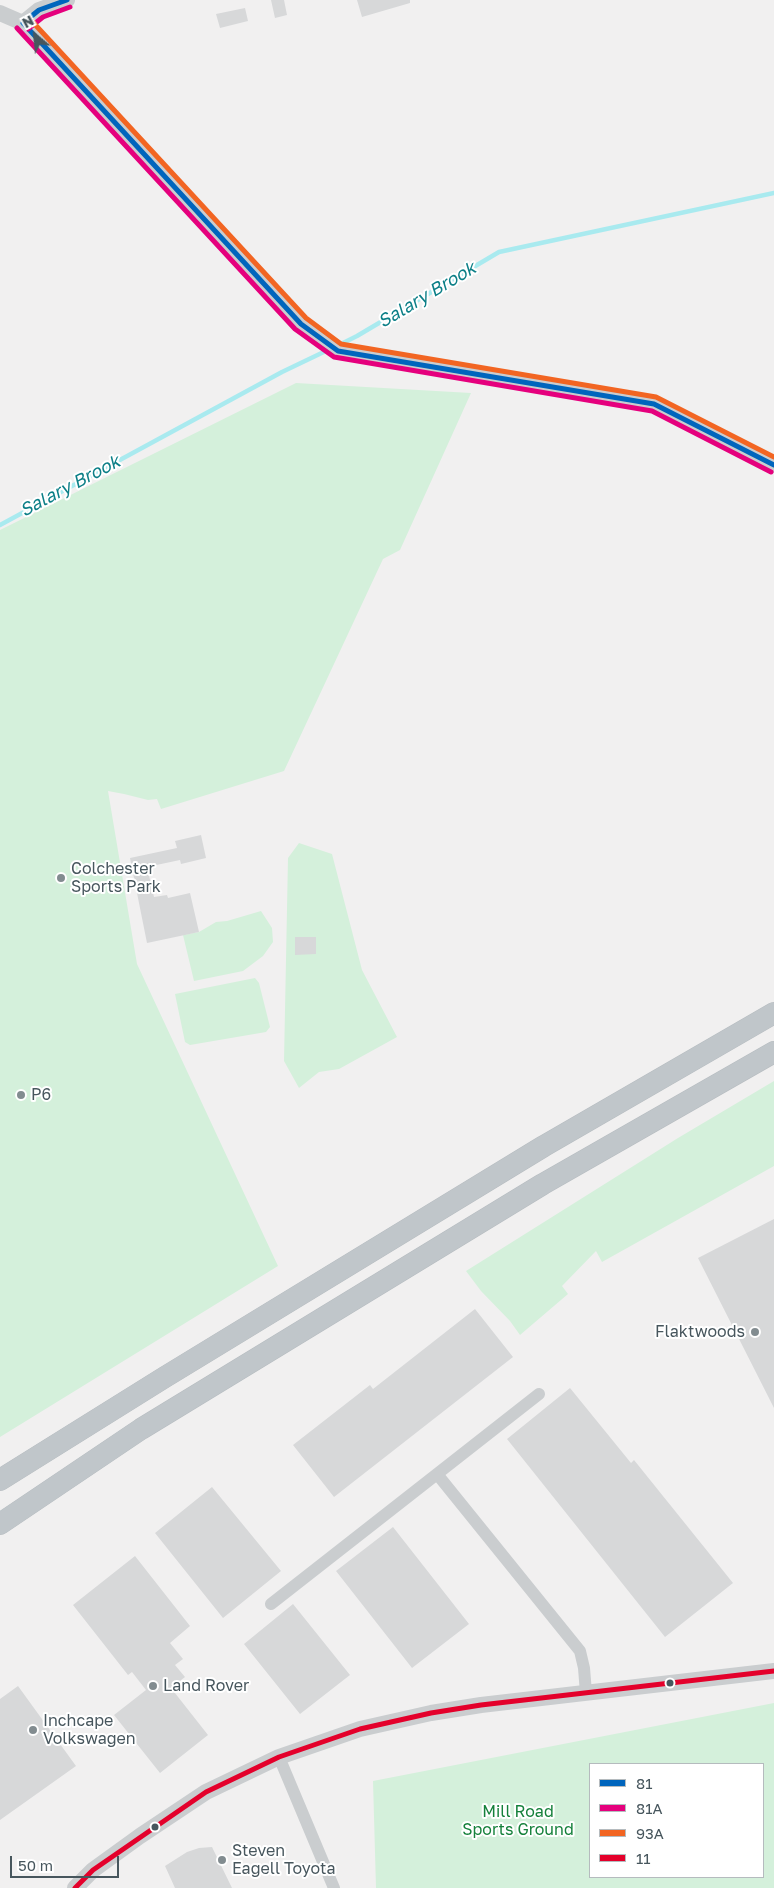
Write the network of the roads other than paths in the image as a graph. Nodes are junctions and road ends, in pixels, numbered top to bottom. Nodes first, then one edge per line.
1 (67, 0) edge
2 (0, 12) edge
3 (23, 23) junction
4 (774, 464) edge
5 (774, 1013) edge
6 (774, 1052) edge
7 (539, 1394) dead end
8 (141, 1430) junction
9 (54, 1448) junction
10 (437, 1474) junction
11 (0, 1480) edge
12 (0, 1486) edge
13 (0, 1524) edge
14 (0, 1538) edge
15 (271, 1604) dead end
16 (774, 1671) edge
17 (586, 1693) junction
18 (279, 1757) junction
19 (75, 1888) edge
20 (334, 1888) edge

1 - 3 street
2 - 3 street
3 - 4 street
5 - 9 highway
6 - 8 highway
7 - 10 street
8 - 13 highway
8 - 14 highway
9 - 11 highway
9 - 12 highway
10 - 15 street
10 - 17 street
16 - 17 street
17 - 18 street
18 - 19 street
18 - 20 street

